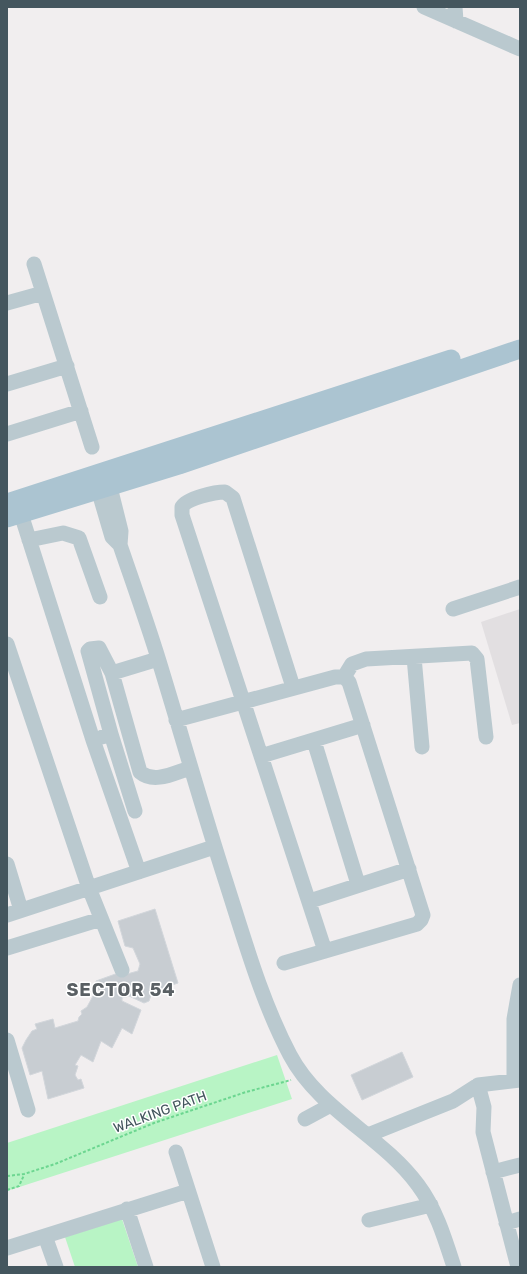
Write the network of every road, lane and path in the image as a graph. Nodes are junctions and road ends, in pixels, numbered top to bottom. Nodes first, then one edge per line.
1 (424, 7) edge
2 (456, 14) edge
3 (520, 49) edge
4 (34, 264) dead end
5 (43, 293) junction
6 (7, 303) edge
7 (520, 336) edge
8 (520, 349) edge
9 (67, 366) junction
10 (7, 384) edge
11 (81, 411) junction
12 (7, 434) edge
13 (92, 447) dead end
14 (102, 481) junction
15 (12, 512) edge
16 (29, 540) junction
17 (520, 587) edge
18 (100, 598) dead end
19 (453, 609) dead end
20 (7, 644) edge
21 (414, 657) junction
22 (158, 659) junction
23 (112, 673) junction
24 (344, 677) junction
25 (293, 687) junction
26 (243, 702) junction
27 (176, 720) junction
28 (363, 725) junction
29 (111, 734) junction
30 (486, 737) dead end
31 (93, 740) junction
32 (314, 740) junction
33 (422, 747) dead end
34 (261, 756) junction
35 (190, 768) junction
36 (135, 811) dead end
37 (214, 847) junction
38 (7, 864) edge
39 (409, 869) junction
40 (139, 872) junction
41 (358, 884) junction
42 (89, 888) junction
43 (310, 901) junction
44 (14, 912) edge
45 (101, 919) junction
46 (7, 948) edge
47 (325, 951) junction
48 (284, 963) dead end
49 (122, 970) dead end
50 (520, 985) edge
51 (7, 1040) edge
52 (305, 1077) junction
53 (517, 1080) edge
54 (478, 1085) junction
55 (332, 1105) junction
56 (28, 1110) dead end
57 (305, 1119) dead end
58 (368, 1135) junction
59 (176, 1152) dead end
60 (520, 1165) edge
61 (493, 1172) junction
62 (24, 1174) junction
63 (7, 1176) edge
64 (7, 1190) edge
65 (188, 1191) junction
66 (431, 1205) junction
67 (127, 1209) junction
68 (369, 1220) dead end
69 (513, 1221) edge
70 (45, 1236) junction
71 (516, 1247) edge
72 (7, 1248) edge
73 (56, 1267) edge
74 (146, 1267) edge
75 (213, 1267) edge
76 (454, 1267) edge
77 (518, 1267) edge

1 - 2 street
2 - 3 street
4 - 5 street
5 - 6 street
5 - 9 street
7 - 14 main road
8 - 14 main road
9 - 10 street
9 - 11 street
11 - 12 street
11 - 13 street
14 - 15 main road
14 - 22 street
15 - 16 street
16 - 18 street
16 - 31 street
17 - 19 street
20 - 42 street
21 - 24 street
21 - 30 street
21 - 33 street
22 - 23 street
22 - 27 street
23 - 29 street
23 - 35 street
24 - 25 street
24 - 28 street
25 - 26 street
25 - 26 street
26 - 27 street
26 - 34 street
27 - 35 street
28 - 32 street
28 - 39 street
29 - 31 street
29 - 36 street
31 - 40 street
32 - 34 street
32 - 41 street
34 - 43 street
35 - 37 street
37 - 40 street
37 - 52 street
38 - 44 street
39 - 41 street
39 - 47 street
40 - 42 street
41 - 43 street
42 - 44 street
42 - 45 street
43 - 47 street
45 - 46 street
45 - 49 street
47 - 48 street
50 - 53 street
51 - 56 street
52 - 55 street
52 - 62 path, WALKING PATH
53 - 54 street
54 - 58 street
54 - 61 street
55 - 57 street
55 - 58 street
58 - 66 street
59 - 65 street
60 - 61 street
61 - 69 street
62 - 63 path, WALKING PATH
62 - 64 path
65 - 67 street
65 - 75 street
66 - 68 street
66 - 76 street
67 - 70 street
67 - 74 street
69 - 71 street
70 - 72 street
70 - 73 street
71 - 77 street

